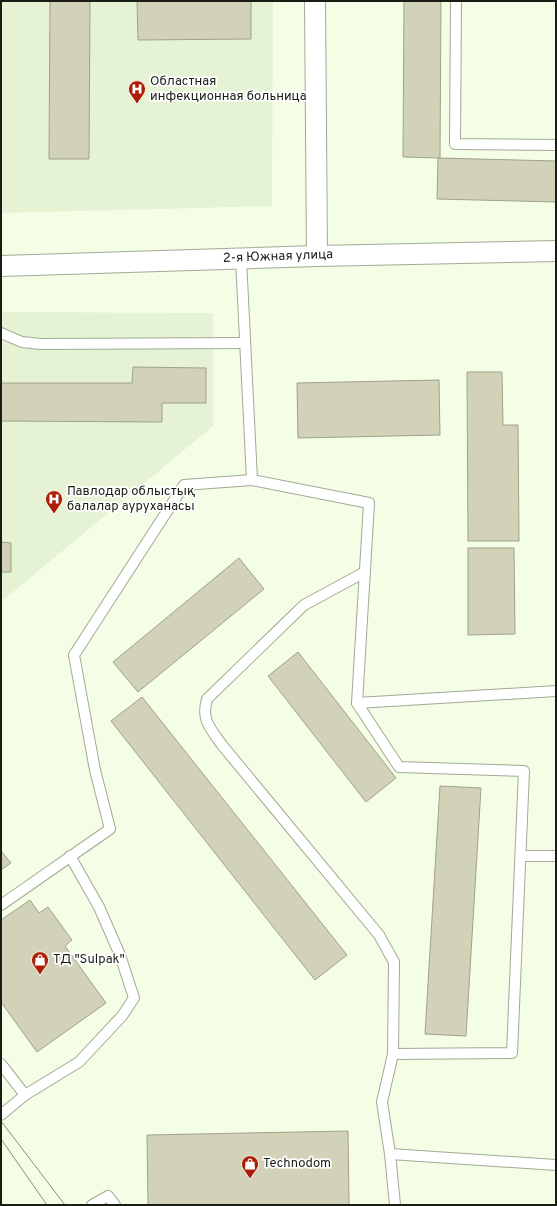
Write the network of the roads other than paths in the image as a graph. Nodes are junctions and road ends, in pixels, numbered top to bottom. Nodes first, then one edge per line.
1 (315, 1) edge
2 (456, 1) edge
3 (556, 145) edge
4 (556, 251) edge
5 (317, 256) junction
6 (241, 258) junction
7 (1, 266) edge
8 (1, 333) edge
9 (245, 343) junction
10 (252, 480) junction
11 (365, 572) junction
12 (556, 691) edge
13 (357, 703) junction
14 (70, 856) junction
15 (521, 856) junction
16 (556, 856) edge
17 (1, 905) edge
18 (393, 1054) junction
19 (1, 1064) edge
20 (25, 1095) junction
21 (1, 1115) edge
22 (390, 1154) junction
23 (556, 1165) edge
24 (92, 1205) edge
25 (115, 1205) edge
26 (395, 1205) edge

1 - 5 street
2 - 3 lane
4 - 5 street, 2-я Южная улица
5 - 6 street, 2-я Южная улица
6 - 7 street, 2-я Южная улица
6 - 9 lane
8 - 9 lane
9 - 10 lane
10 - 11 lane
10 - 14 lane
11 - 13 lane
11 - 18 lane
12 - 13 lane
13 - 15 lane
14 - 17 lane
14 - 20 lane
15 - 16 lane
15 - 18 lane
18 - 22 lane
19 - 20 lane
20 - 21 lane
22 - 23 lane
22 - 26 lane
24 - 25 lane

